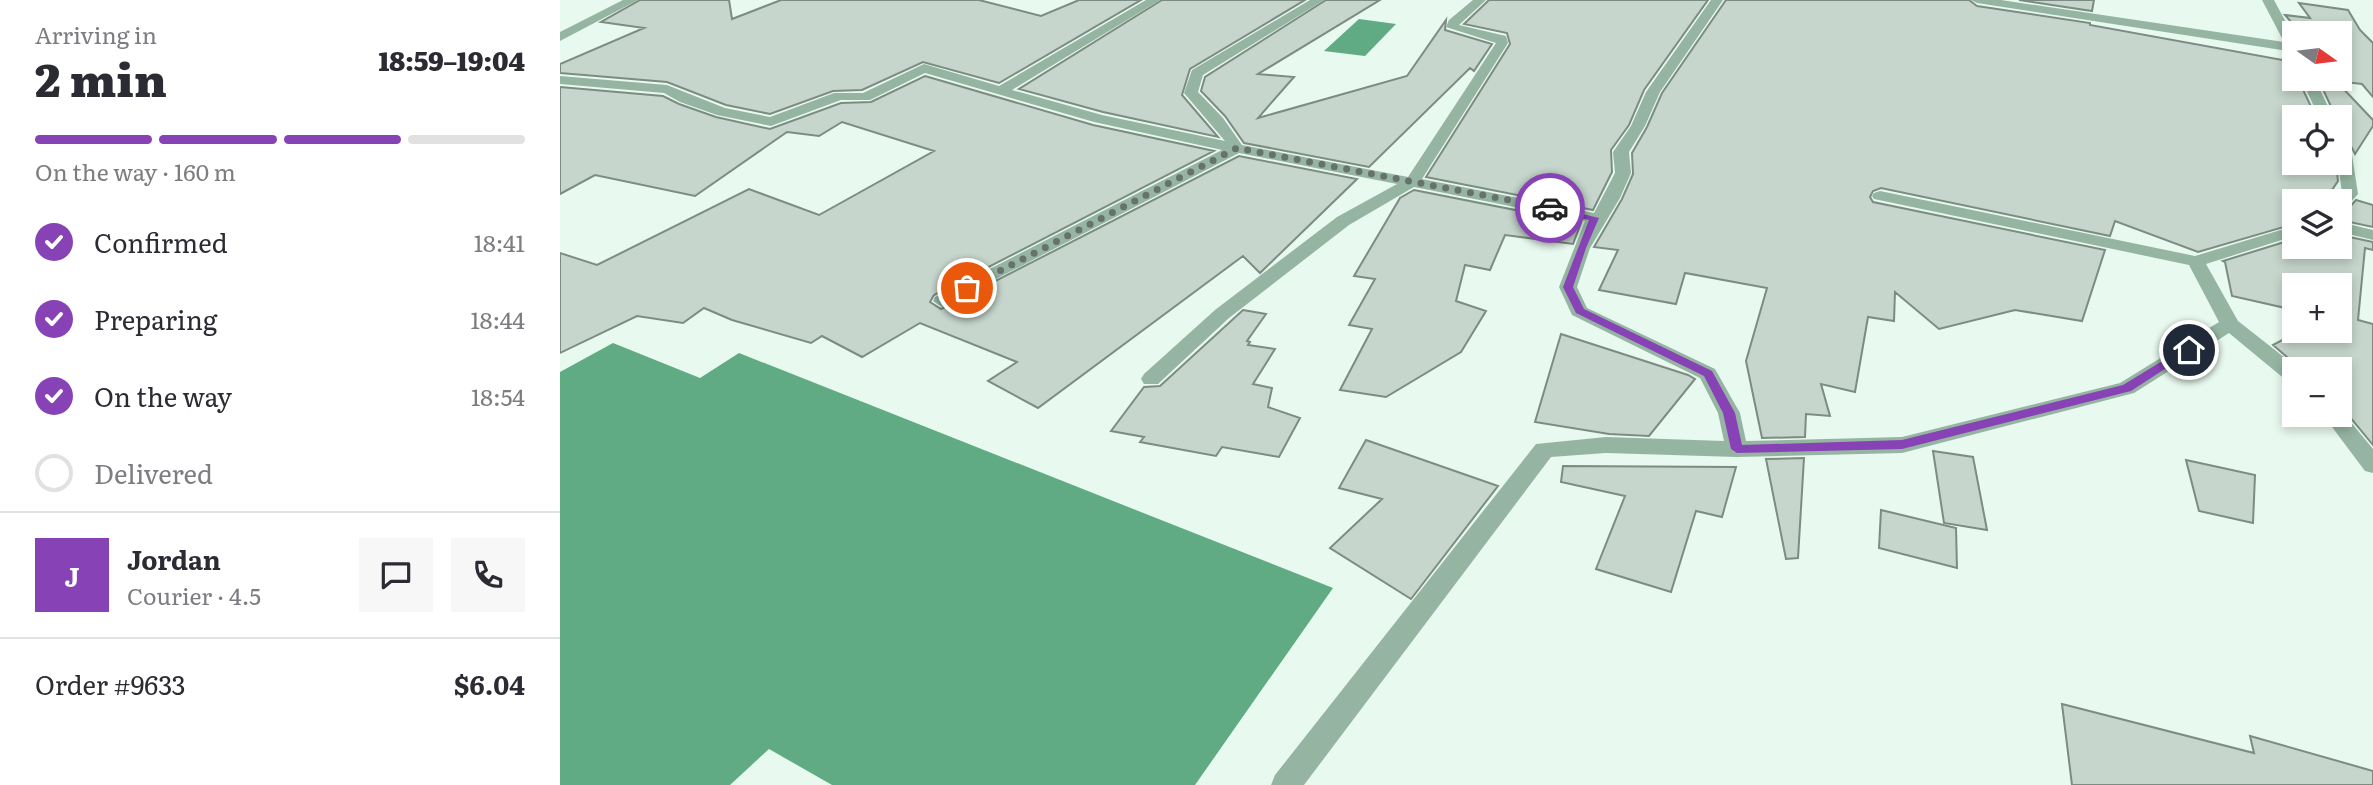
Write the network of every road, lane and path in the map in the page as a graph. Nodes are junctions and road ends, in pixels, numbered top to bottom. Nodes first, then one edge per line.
1 (632, 0) edge
2 (1154, 0) edge
3 (1318, 0) edge
4 (1480, 0) edge
5 (1717, 0) edge
6 (1979, 0) edge
7 (2268, 0) edge
8 (2282, 25) edge
9 (560, 37) edge
10 (2282, 45) edge
11 (560, 80) edge
12 (1001, 91) junction
13 (1237, 148) junction
14 (1412, 182) junction
15 (1880, 196) dead end
16 (2352, 230) edge
17 (2282, 235) edge
18 (2373, 235) edge
19 (1581, 248) junction
20 (2196, 261) junction
21 (942, 300) dead end
22 (2230, 324) junction
23 (2282, 366) edge
24 (1151, 379) dead end
25 (2343, 427) edge
26 (1737, 449) junction
27 (2373, 465) edge
28 (1286, 785) edge

1 - 9 street
2 - 12 street
3 - 13 street
4 - 14 street
5 - 19 street
6 - 10 street
7 - 8 street
11 - 12 street
12 - 13 street
13 - 14 street
13 - 21 street
14 - 19 street
14 - 24 street
15 - 20 street
16 - 18 street
17 - 20 street
19 - 26 street
20 - 22 street
22 - 23 street
22 - 26 street
25 - 27 street
26 - 28 street

